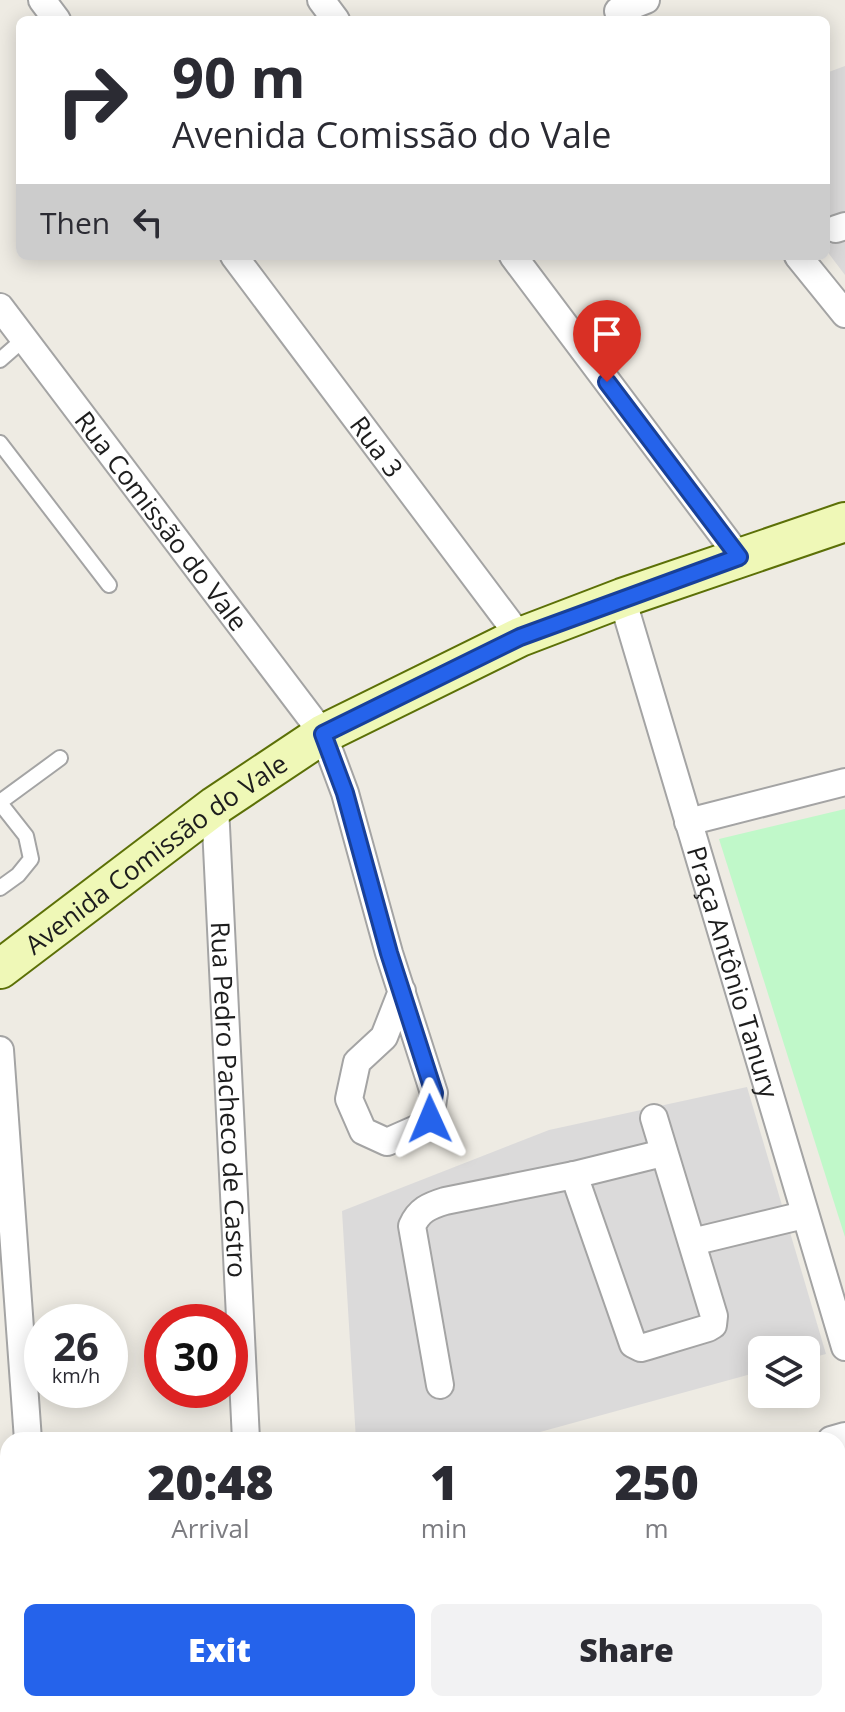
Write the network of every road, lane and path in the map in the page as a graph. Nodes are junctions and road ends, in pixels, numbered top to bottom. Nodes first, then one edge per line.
1 (646, 0) edge
2 (618, 10) edge
3 (237, 260) edge
4 (516, 260) edge
5 (801, 260) edge
6 (0, 307) edge
7 (845, 314) edge
8 (24, 339) junction
9 (0, 360) edge
10 (0, 443) edge
11 (845, 522) edge
12 (739, 557) junction
13 (109, 585) dead end
14 (622, 598) junction
15 (520, 637) junction
16 (323, 734) junction
17 (60, 758) dead end
18 (845, 782) edge
19 (0, 803) edge
20 (215, 806) junction
21 (688, 822) junction
22 (0, 888) edge
23 (0, 969) edge
24 (402, 991) junction
25 (0, 1050) edge
26 (654, 1118) dead end
27 (663, 1153) junction
28 (574, 1175) junction
29 (804, 1215) junction
30 (692, 1242) junction
31 (845, 1347) edge
32 (440, 1385) dead end
33 (27, 1432) edge
34 (246, 1432) edge

1 - 2 street
3 - 15 street, Rua 3
4 - 12 street
5 - 7 street
6 - 8 street, Rua Comissão do Vale
8 - 9 lane
8 - 16 street, Rua Comissão do Vale
10 - 13 lane
11 - 12 street, Avenida Comissão do Vale
12 - 14 street, Avenida Comissão do Vale
14 - 15 street, Avenida Comissão do Vale
14 - 21 street, Praça Antônio Tanury
15 - 16 street, Avenida Comissão do Vale
16 - 20 street, Avenida Comissão do Vale
16 - 24 street, Rua Comissão do Vale
17 - 19 lane
18 - 21 street
19 - 22 lane
20 - 23 street, Avenida Comissão do Vale
20 - 34 street, Rua Pedro Pacheco de Castro
21 - 29 street, Praça Antônio Tanury
24 - 24 street, Rua Comissão do Vale
25 - 33 street
26 - 27 street
27 - 28 street
27 - 30 street
28 - 30 street
28 - 32 street
29 - 30 street
29 - 31 street, Praça Antônio Tanury

